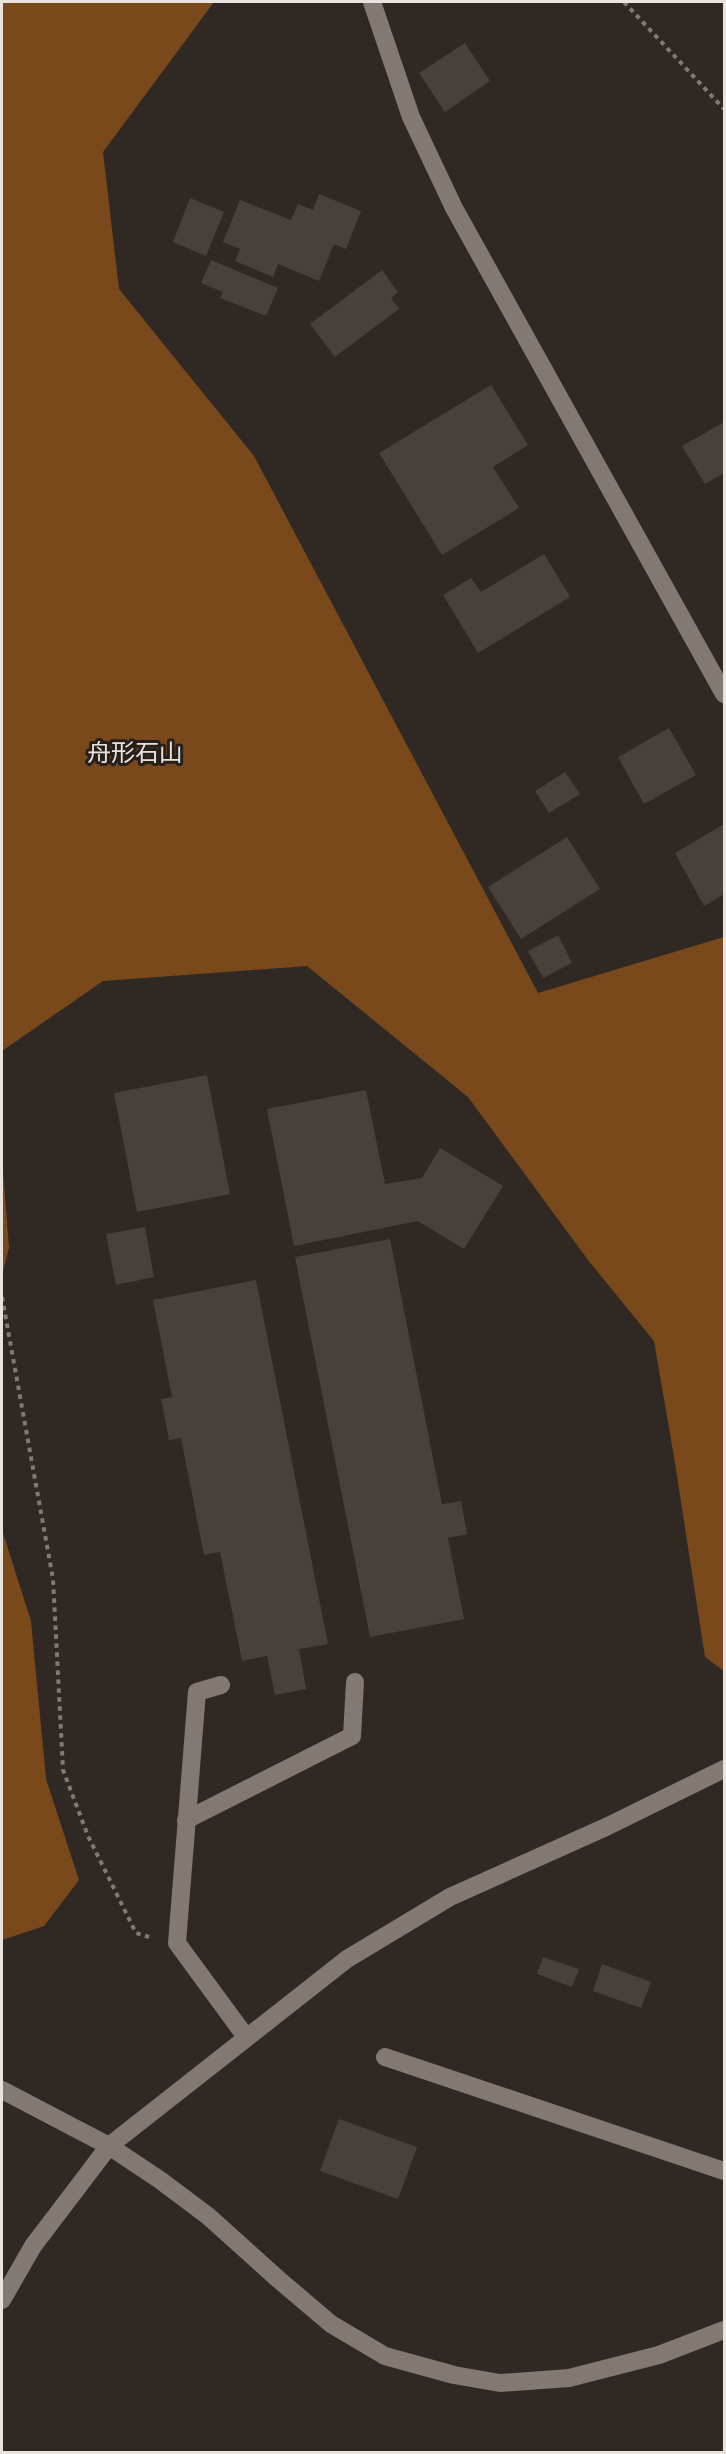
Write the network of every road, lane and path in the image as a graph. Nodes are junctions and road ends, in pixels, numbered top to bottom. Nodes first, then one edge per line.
1 (372, 2) edge
2 (624, 2) edge
3 (724, 110) edge
4 (724, 694) edge
5 (2, 1297) edge
6 (355, 1682) dead end
7 (220, 1685) dead end
8 (724, 1769) edge
9 (186, 1820) junction
10 (177, 1943) junction
11 (246, 2037) junction
12 (386, 2057) dead end
13 (2, 2090) edge
14 (109, 2146) junction
15 (724, 2171) edge
16 (2, 2300) edge
17 (724, 2330) edge

1 - 4 street
2 - 3 path
5 - 10 path
6 - 9 street
7 - 9 street
8 - 11 street
9 - 10 street
10 - 11 street
11 - 14 street
12 - 15 street
13 - 14 street
14 - 16 street
14 - 17 street

